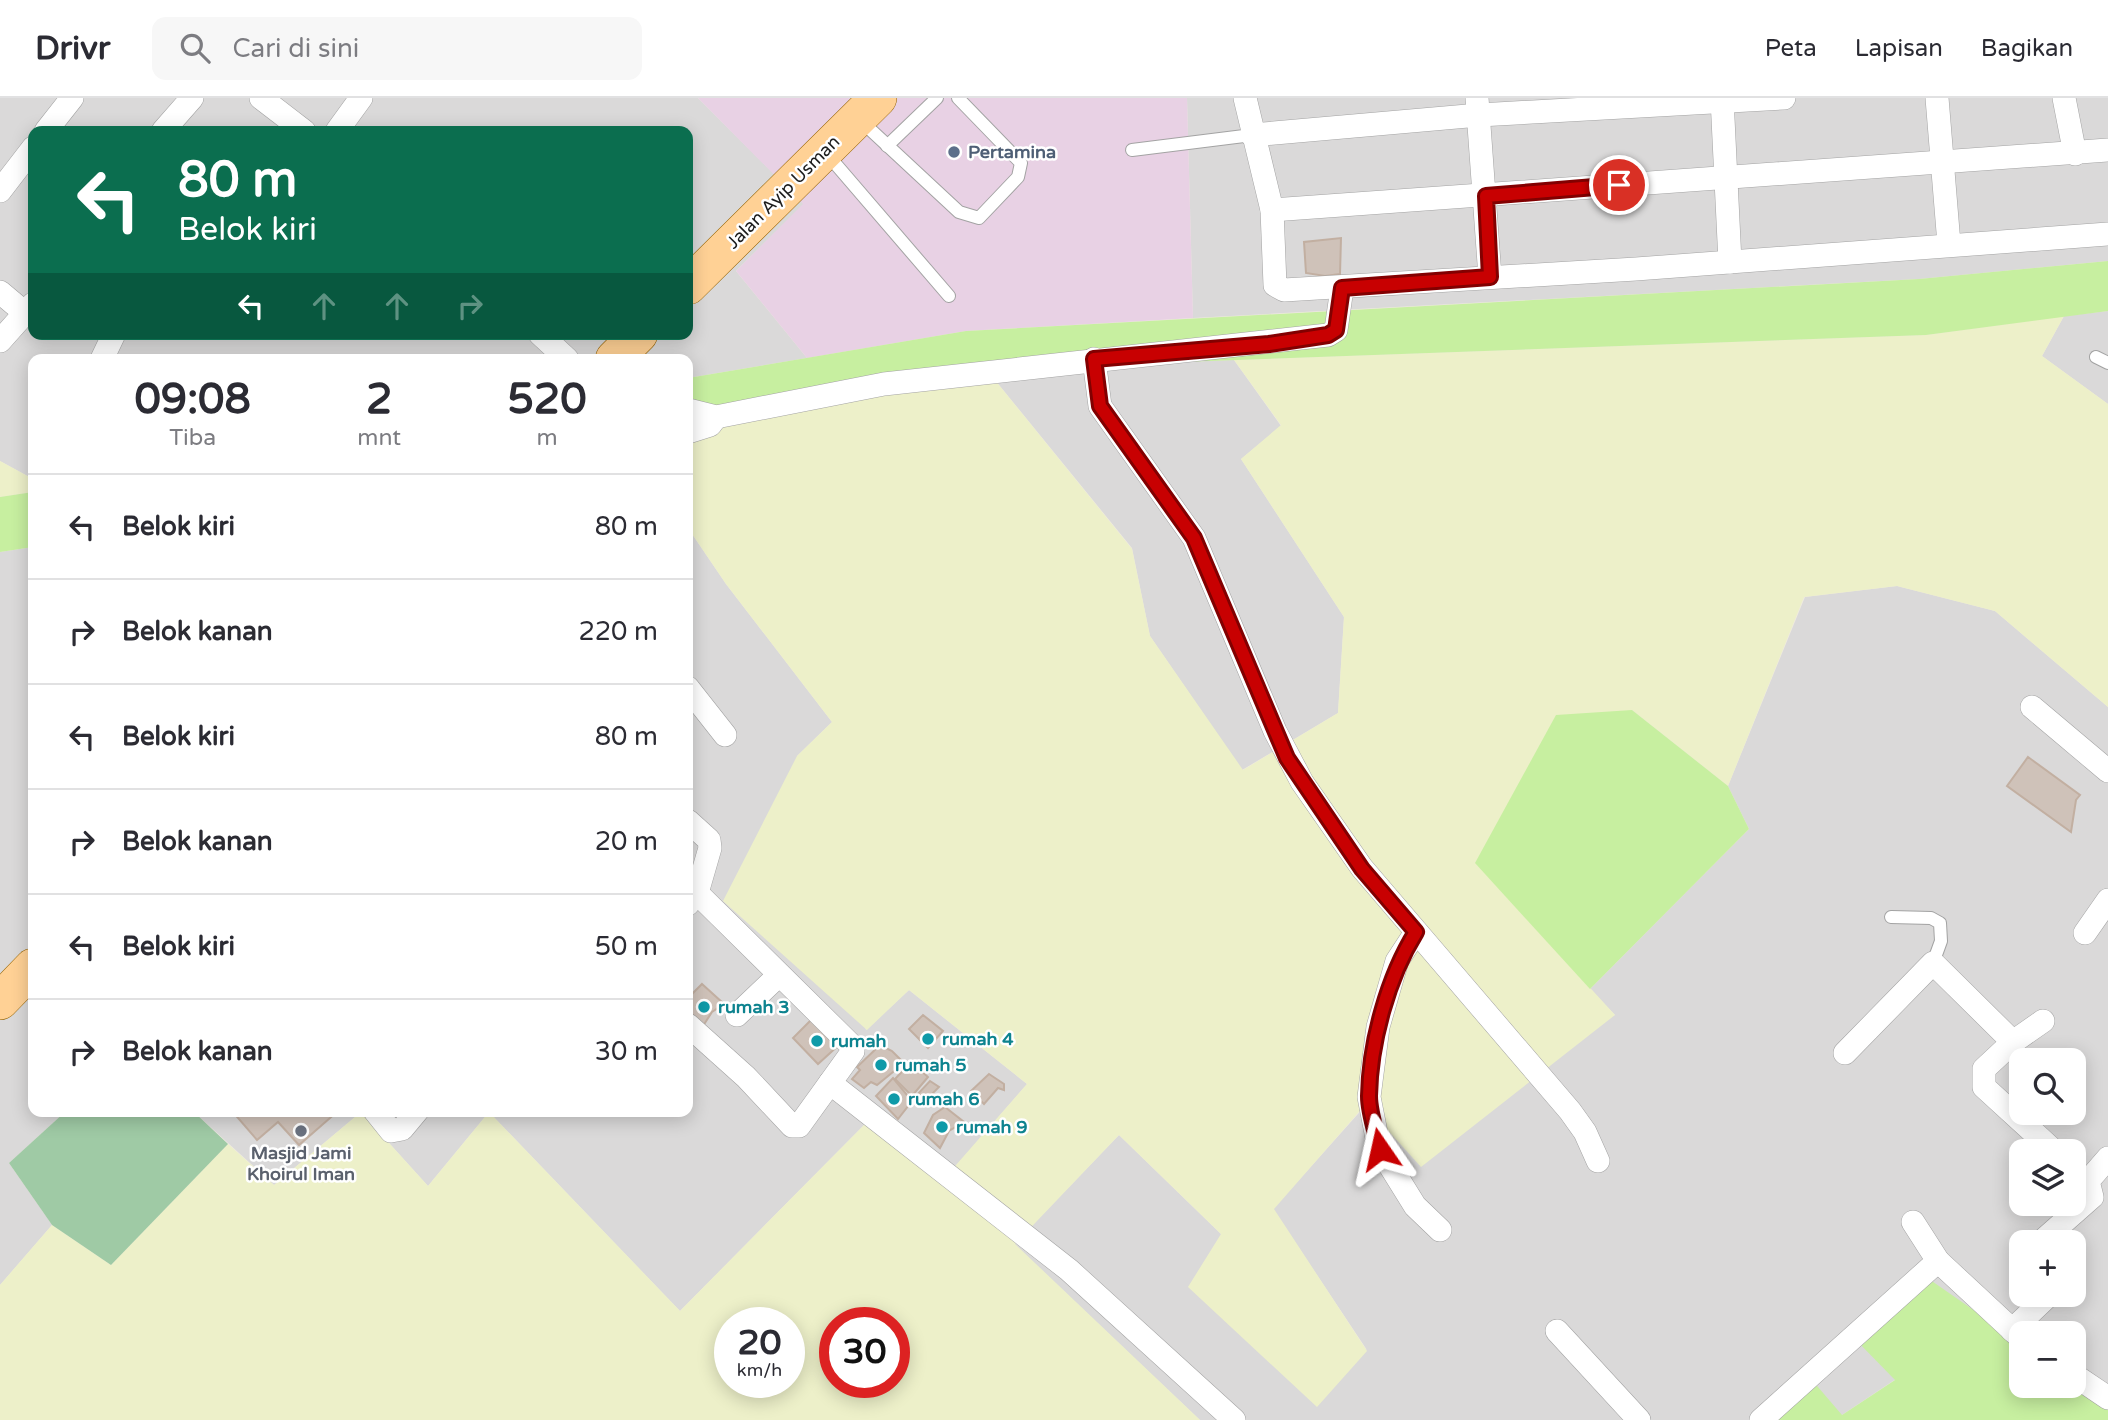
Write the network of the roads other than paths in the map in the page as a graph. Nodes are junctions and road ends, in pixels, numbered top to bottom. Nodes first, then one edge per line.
1 (72, 98) edge
2 (192, 98) edge
3 (261, 98) edge
4 (361, 98) edge
5 (937, 98) edge
6 (958, 98) edge
7 (1245, 98) edge
8 (1784, 98) edge
9 (1937, 98) edge
10 (2064, 98) edge
11 (1722, 101) edge
12 (1478, 107) edge
13 (868, 108) edge
14 (50, 126) edge
15 (169, 126) edge
16 (297, 126) edge
17 (341, 126) edge
18 (1252, 135) junction
19 (887, 146) junction
20 (1132, 150) dead end
21 (2108, 150) edge
22 (824, 151) junction
23 (2075, 154) junction
24 (28, 155) edge
25 (1943, 163) junction
26 (1725, 177) junction
27 (0, 191) edge
28 (1486, 196) junction
29 (1272, 210) junction
30 (2108, 234) edge
31 (1949, 244) junction
32 (1730, 262) junction
33 (1490, 277) junction
34 (693, 281) edge
35 (1342, 288) junction
36 (0, 292) edge
37 (949, 296) dead end
38 (28, 308) edge
39 (28, 310) edge
40 (546, 340) edge
41 (633, 340) edge
42 (0, 341) edge
43 (562, 354) edge
44 (619, 354) edge
45 (1094, 359) junction
46 (693, 411) edge
47 (716, 417) junction
48 (693, 430) edge
49 (693, 695) edge
50 (2032, 707) dead end
51 (724, 735) dead end
52 (2108, 771) edge
53 (693, 826) edge
54 (693, 896) edge
55 (693, 900) edge
56 (2108, 900) edge
57 (1891, 917) dead end
58 (1416, 932) junction
59 (2085, 933) dead end
60 (1933, 963) junction
61 (28, 972) edge
62 (779, 975) junction
63 (0, 1001) edge
64 (737, 1015) dead end
65 (2043, 1021) dead end
66 (693, 1029) edge
67 (2013, 1042) junction
68 (1845, 1053) dead end
69 (830, 1083) junction
70 (380, 1117) edge
71 (412, 1117) edge
72 (2042, 1139) edge
73 (2108, 1158) edge
74 (1598, 1161) dead end
75 (2086, 1172) edge
76 (2086, 1185) edge
77 (2086, 1202) edge
78 (2070, 1216) edge
79 (1913, 1222) dead end
80 (1440, 1230) dead end
81 (2055, 1230) edge
82 (1938, 1261) junction
83 (2039, 1307) edge
84 (2028, 1321) edge
85 (2009, 1327) edge
86 (1558, 1331) dead end
87 (2086, 1383) edge
88 (2108, 1398) edge
89 (1234, 1420) edge
90 (1639, 1420) edge
91 (1761, 1420) edge

1 - 14 street
2 - 15 street
3 - 16 street
4 - 17 street
5 - 19 lane
6 - 19 lane
7 - 18 street
8 - 11 street
9 - 25 street
10 - 23 street
11 - 12 street
11 - 26 street
12 - 18 street
12 - 28 street
13 - 19 lane
13 - 22 main road, Jalan Ayip Usman
18 - 20 lane
18 - 29 street
21 - 23 street
22 - 34 main road, Jalan Ayip Usman
22 - 37 lane
23 - 25 street
24 - 27 street
25 - 26 street
25 - 31 street
26 - 28 street
26 - 32 street
28 - 29 street
28 - 33 street
29 - 35 street
30 - 31 street
31 - 32 street
32 - 33 street
33 - 35 street
35 - 45 street
36 - 38 street
39 - 42 street
40 - 43 street
41 - 44 main road
45 - 47 street
45 - 58 street
46 - 47 street
47 - 48 street
49 - 51 street
50 - 52 street
53 - 54 street
55 - 62 street
56 - 59 street
57 - 60 lane
58 - 74 street
58 - 80 street
60 - 67 street
60 - 68 street
61 - 63 main road
62 - 64 street
62 - 69 street
65 - 67 street
66 - 69 street
67 - 72 street
69 - 89 street
70 - 71 street
73 - 75 street
76 - 77 street
78 - 81 street
79 - 82 street
82 - 85 street
82 - 91 street
83 - 84 street
86 - 90 street
87 - 88 street

